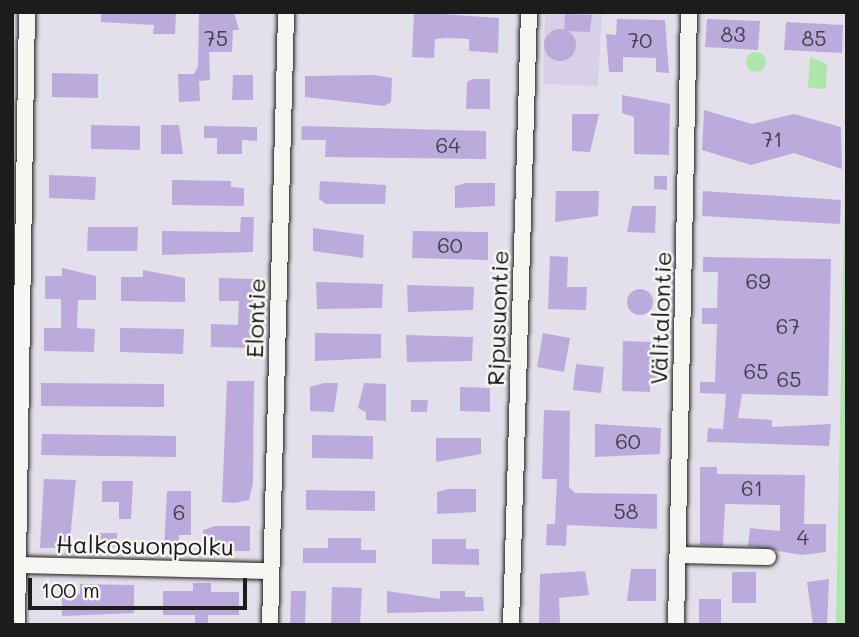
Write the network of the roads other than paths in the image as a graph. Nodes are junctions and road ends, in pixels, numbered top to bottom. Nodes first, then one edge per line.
1 (27, 12) edge
2 (286, 12) edge
3 (529, 12) edge
4 (689, 12) edge
5 (19, 79) edge
6 (678, 555) junction
7 (768, 557) dead end
8 (18, 565) junction
9 (271, 571) junction
10 (17, 625) edge
11 (270, 625) edge
12 (511, 625) edge
13 (676, 625) edge

1 - 5 street
2 - 9 street, Elontie
3 - 12 street, Ripusuontie
4 - 6 street, Välitalontie
5 - 8 street
6 - 7 street
6 - 13 street, Välitalontie
8 - 9 street, Halkosuonpolku
8 - 10 street
9 - 11 street, Elontie

